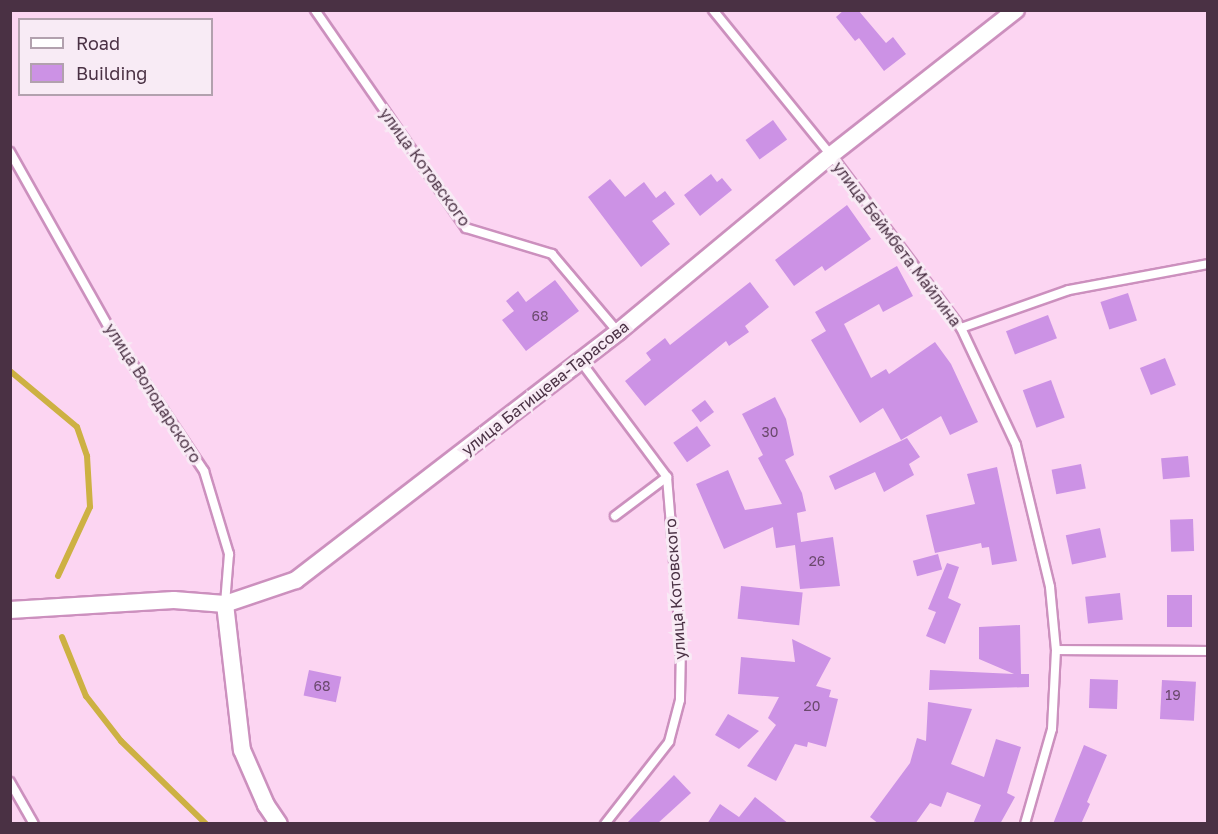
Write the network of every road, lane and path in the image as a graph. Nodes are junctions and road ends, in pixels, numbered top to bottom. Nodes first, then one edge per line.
1 (315, 10) edge
2 (713, 10) edge
3 (1016, 10) edge
4 (10, 152) edge
5 (831, 155) junction
6 (1208, 264) edge
7 (961, 328) junction
8 (618, 332) junction
9 (579, 359) junction
10 (667, 477) junction
11 (615, 516) dead end
12 (225, 604) junction
13 (10, 610) edge
14 (1056, 650) junction
15 (1208, 651) edge
16 (10, 782) edge
17 (34, 824) edge
18 (279, 824) edge
19 (605, 824) edge
20 (1025, 824) edge

1 - 8 lane, улица Котовского
2 - 5 lane, улица Беймбета Майлина
3 - 5 street, улица Батищева-Тарасова
4 - 12 lane, улица Володарского
5 - 7 lane, улица Беймбета Майлина
5 - 8 street, улица Батищева-Тарасова
6 - 7 lane
7 - 14 lane, улица Беймбета Майлина
8 - 9 street, улица Батищева-Тарасова
9 - 10 lane
9 - 12 street, улица Батищева-Тарасова
10 - 11 lane
10 - 19 lane, улица Котовского
12 - 13 street, улица Батищева-Тарасова
12 - 18 street, улица Володарского
14 - 15 lane
14 - 20 lane, улица Беймбета Майлина
16 - 17 lane

